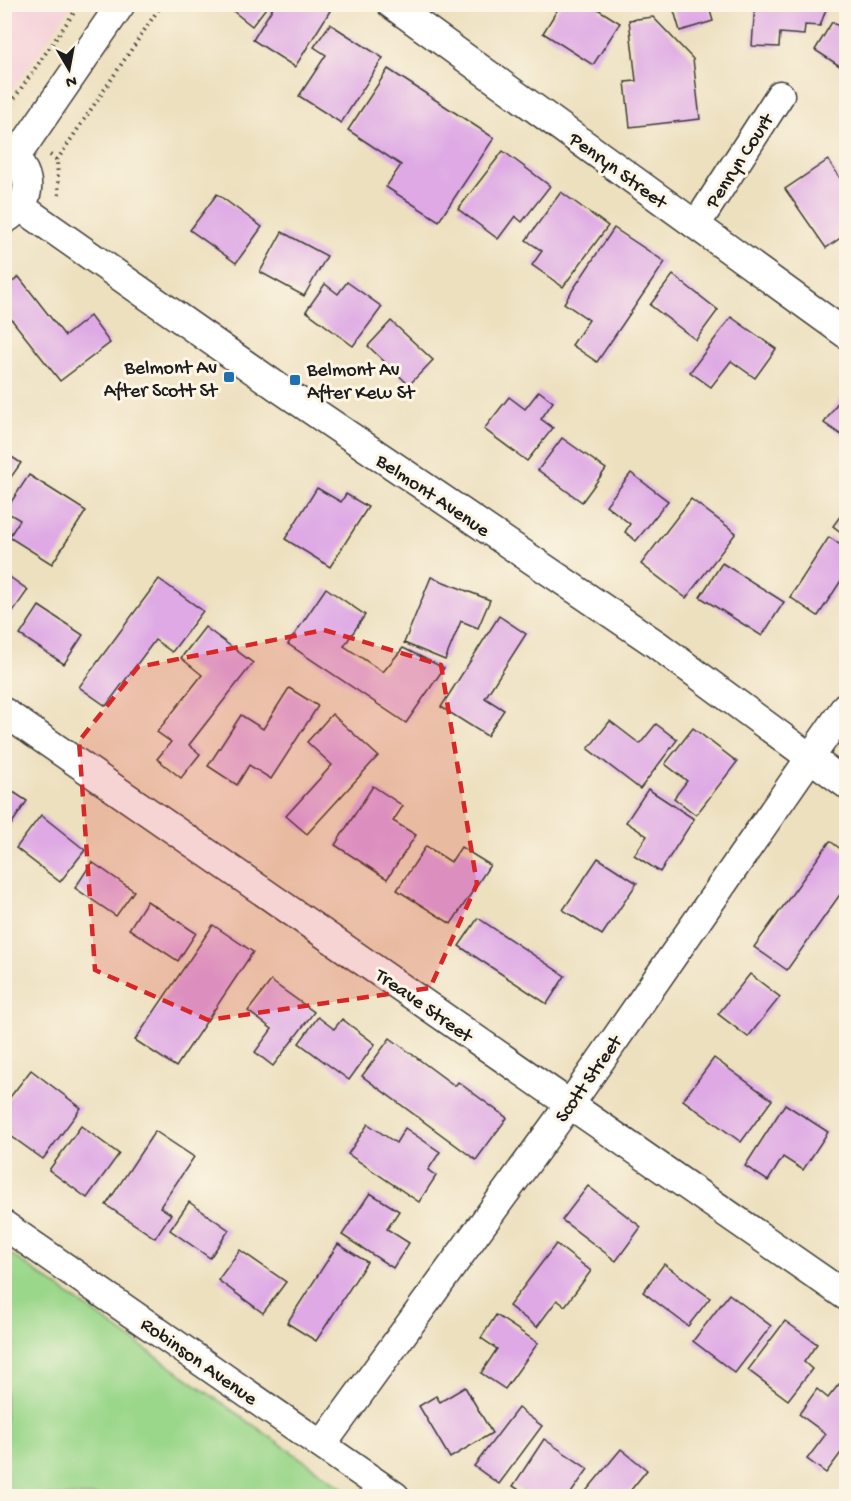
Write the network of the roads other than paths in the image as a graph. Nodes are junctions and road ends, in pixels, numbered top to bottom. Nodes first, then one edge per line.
1 (121, 4) edge
2 (391, 4) edge
3 (780, 95) dead end
4 (10, 154) edge
5 (13, 213) edge
6 (696, 225) junction
7 (846, 334) edge
8 (846, 706) edge
9 (4, 712) edge
10 (810, 759) junction
11 (846, 784) edge
12 (569, 1104) junction
13 (4, 1224) edge
14 (846, 1296) edge
15 (321, 1445) junction
16 (395, 1497) edge

1 - 4 street
2 - 6 street, Penryn Street
3 - 6 street, Penryn Court
4 - 5 street
5 - 10 street, Belmont Avenue
6 - 7 street, Penryn Street
8 - 10 street, Scott Street
9 - 12 street, Treave Street
10 - 11 street, Belmont Avenue
10 - 12 street, Scott Street
12 - 14 street, Treave Street
12 - 15 street, Scott Street
13 - 15 street, Robinson Avenue
15 - 16 street, Robinson Avenue

